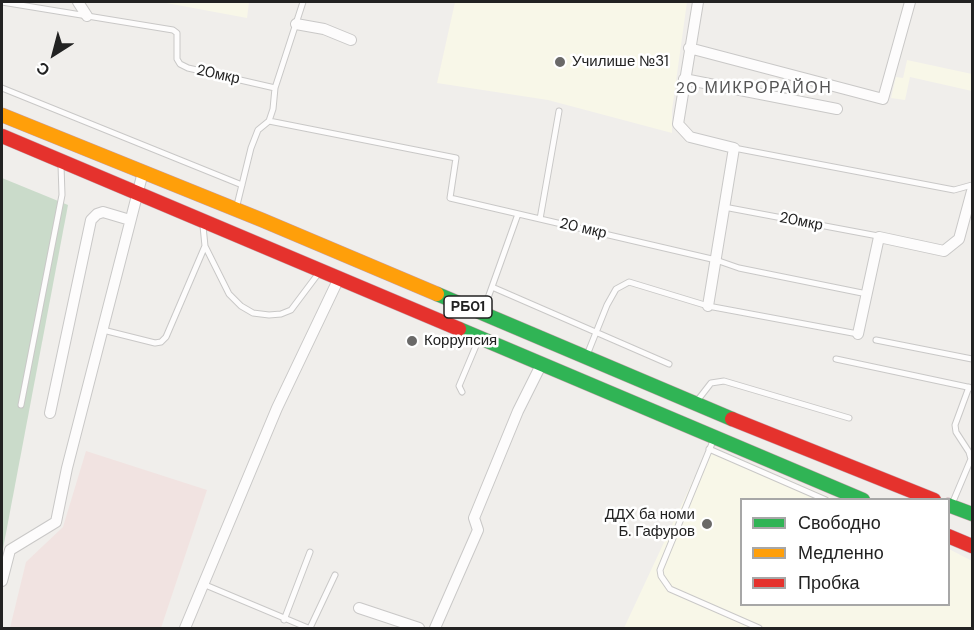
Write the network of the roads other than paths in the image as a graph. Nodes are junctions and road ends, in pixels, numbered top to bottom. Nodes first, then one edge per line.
1 (2, 2) edge
2 (78, 2) edge
3 (303, 2) edge
4 (698, 2) edge
5 (910, 2) edge
6 (87, 16) junction
7 (296, 24) junction
8 (351, 40) dead end
9 (689, 48) junction
10 (684, 79) junction
11 (2, 88) edge
12 (275, 88) junction
13 (837, 109) dead end
14 (560, 111) dead end
15 (2, 115) edge
16 (269, 121) junction
17 (2, 136) edge
18 (734, 148) junction
19 (61, 162) junction
20 (143, 172) junction
21 (242, 185) junction
22 (972, 185) edge
23 (972, 191) edge
24 (137, 193) junction
25 (724, 207) junction
26 (235, 209) junction
27 (518, 214) junction
28 (540, 219) junction
29 (130, 220) junction
30 (203, 221) junction
31 (879, 237) junction
32 (205, 246) junction
33 (328, 248) junction
34 (349, 257) junction
35 (716, 260) junction
36 (320, 271) junction
37 (339, 278) junction
38 (492, 287) junction
39 (867, 294) junction
40 (708, 306) junction
41 (483, 313) junction
42 (102, 330) junction
43 (596, 334) junction
44 (858, 334) joint
45 (480, 337) junction
46 (876, 340) dead end
47 (586, 357) junction
48 (836, 359) dead end
49 (972, 359) edge
50 (542, 363) junction
51 (669, 364) dead end
52 (621, 371) junction
53 (971, 388) edge
54 (462, 392) dead end
55 (613, 393) junction
56 (695, 403) junction
57 (21, 405) dead end
58 (50, 413) dead end
59 (849, 418) dead end
60 (712, 443) junction
61 (767, 459) junction
62 (762, 472) junction
63 (821, 498) edge
64 (858, 498) edge
65 (929, 498) edge
66 (950, 506) edge
67 (972, 514) edge
68 (950, 537) edge
69 (972, 546) edge
70 (310, 552) dead end
71 (335, 575) dead end
72 (2, 581) edge
73 (203, 584) junction
74 (359, 608) dead end
75 (284, 620) junction
76 (185, 628) edge
77 (309, 628) edge
78 (419, 628) edge
79 (435, 628) edge
80 (759, 628) edge

1 - 6 lane, 20мкр
2 - 6 street
3 - 7 lane
4 - 9 street
5 - 9 street
6 - 12 lane, 20мкр
7 - 8 street
7 - 12 lane
9 - 10 street
10 - 13 street
10 - 18 street
11 - 21 lane
12 - 16 lane
14 - 28 lane
15 - 20 highway, РБ01
16 - 21 lane
16 - 27 lane, 20 мкр
17 - 19 highway, РБ01
18 - 22 lane
18 - 25 street
19 - 24 highway, РБ01
19 - 57 lane
20 - 24 street
20 - 26 highway, РБ01
21 - 26 lane
23 - 31 street, 20мкр
24 - 29 street
24 - 30 highway, РБ01
25 - 31 lane, 20мкр
25 - 35 street
26 - 33 highway, РБ01
27 - 28 lane, 20 мкр
27 - 38 lane
28 - 35 lane, 20 мкр
29 - 42 street
29 - 58 street
30 - 32 lane
30 - 36 highway, РБ01
31 - 39 street
32 - 36 lane
32 - 42 lane
33 - 34 highway, РБ01
33 - 36 highway
34 - 37 highway
34 - 41 highway, РБ01
35 - 39 lane
35 - 40 street
36 - 37 highway, РБ01
37 - 45 highway, РБ01
37 - 73 street
38 - 41 lane
38 - 43 lane
39 - 44 street
40 - 43 lane
40 - 44 lane
41 - 47 highway, РБ01
42 - 72 street
43 - 47 lane
43 - 51 lane
45 - 50 highway, РБ01
45 - 54 lane
46 - 49 lane
47 - 52 highway, РБ01
48 - 53 lane
50 - 55 highway, РБ01
50 - 79 street
52 - 55 highway
52 - 56 highway, РБ01
53 - 66 lane
55 - 60 highway, РБ01
56 - 59 lane
56 - 65 highway, РБ01
60 - 61 highway, РБ01
60 - 62 lane
60 - 80 lane
61 - 62 lane
61 - 64 highway, РБ01
62 - 63 lane
66 - 67 highway
68 - 69 highway
70 - 75 lane
71 - 77 lane
73 - 75 lane
73 - 76 street
74 - 78 street
75 - 77 lane

